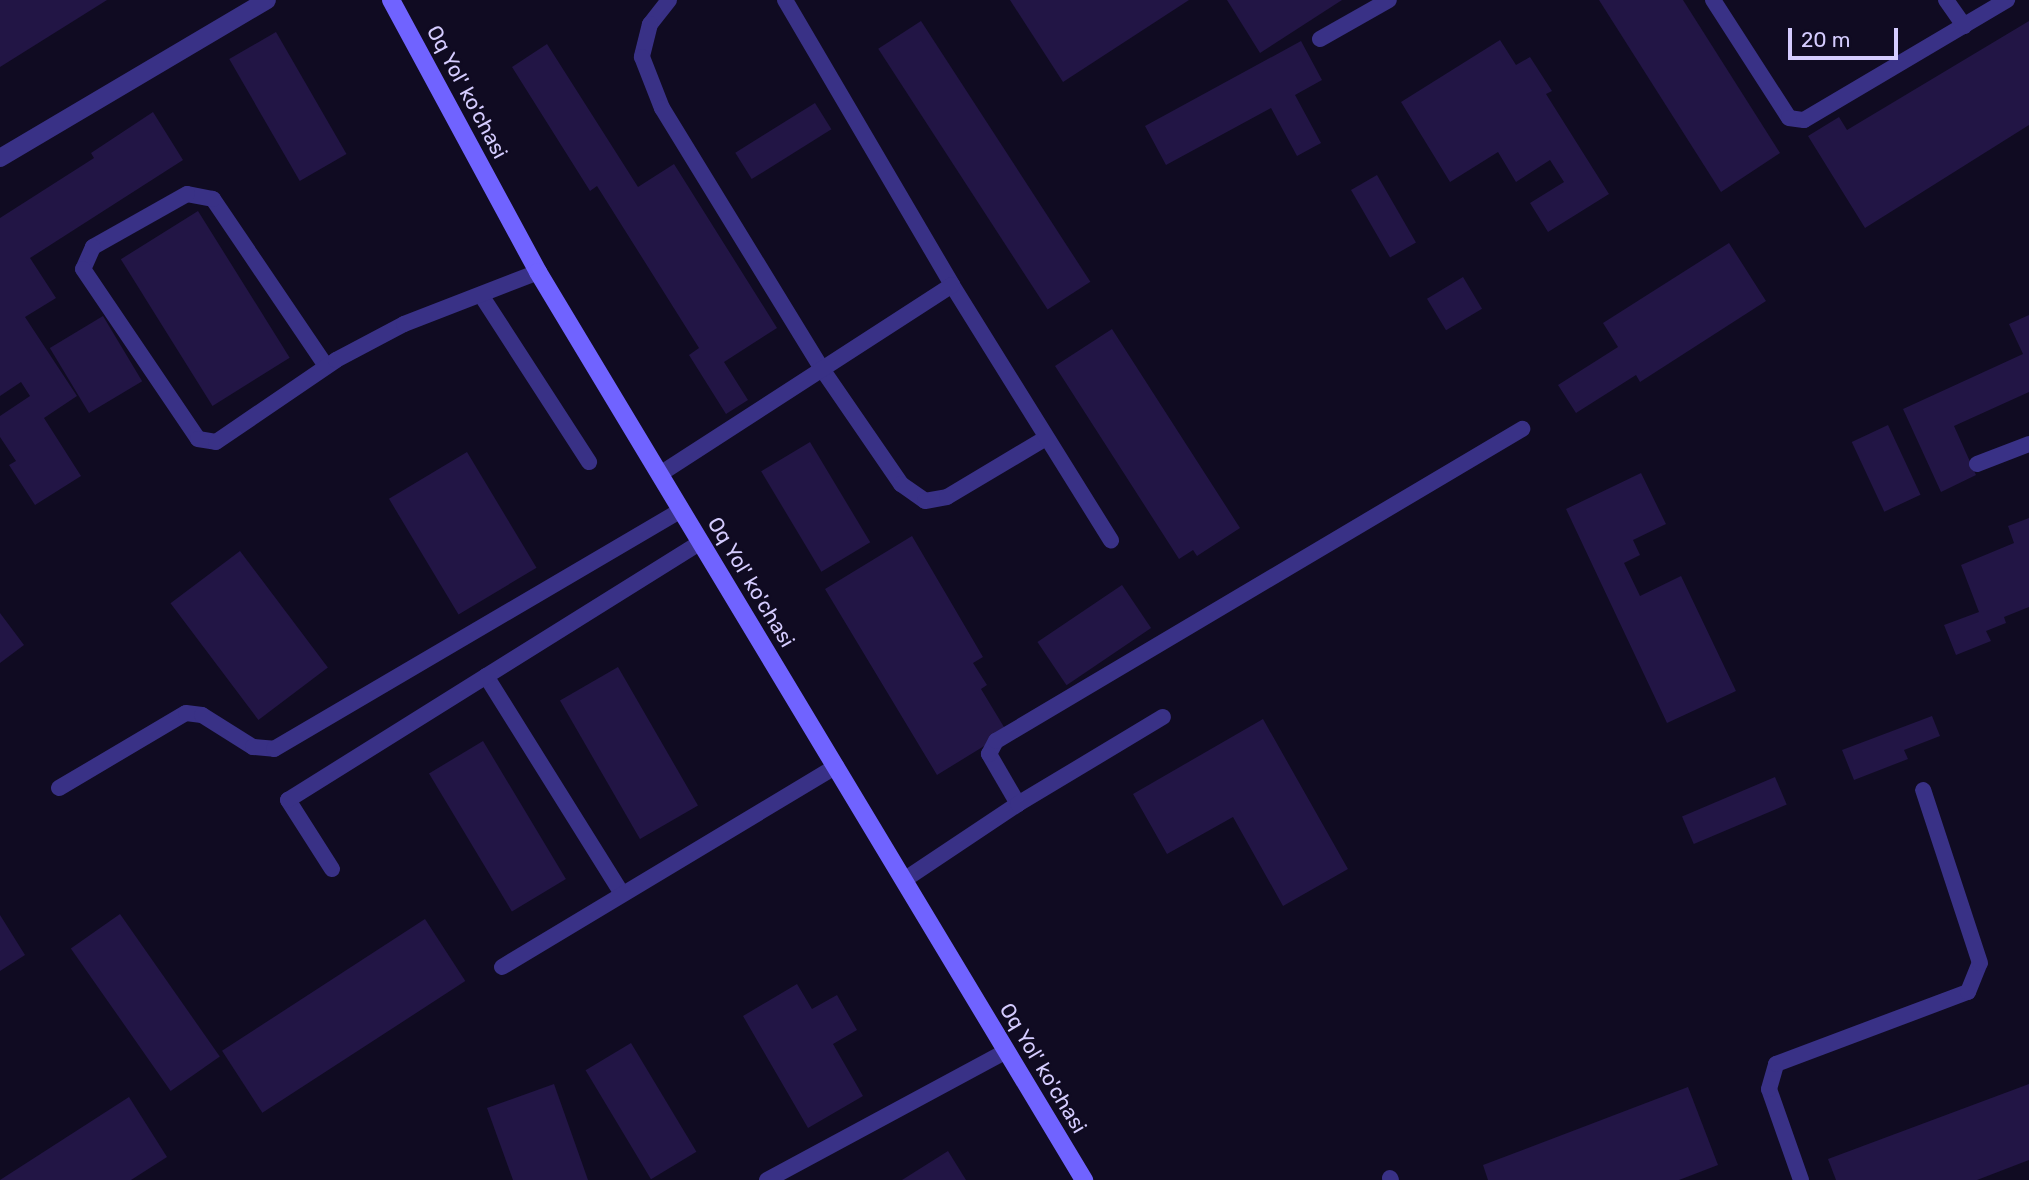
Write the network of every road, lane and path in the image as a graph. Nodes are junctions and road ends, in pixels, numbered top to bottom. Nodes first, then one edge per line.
1 (267, 0) edge
2 (391, 0) edge
3 (669, 0) edge
4 (785, 0) edge
5 (1389, 0) edge
6 (1713, 0) edge
7 (1946, 0) edge
8 (2007, 0) edge
9 (1964, 26) junction
10 (1320, 39) dead end
11 (0, 158) edge
12 (538, 272) junction
13 (952, 285) junction
14 (481, 295) junction
15 (326, 366) junction
16 (822, 369) junction
17 (1522, 429) dead end
18 (1046, 438) junction
19 (2029, 444) edge
20 (589, 462) dead end
21 (1977, 464) dead end
22 (660, 474) junction
23 (681, 510) junction
24 (1111, 540) dead end
25 (701, 542) junction
26 (486, 676) junction
27 (1163, 717) dead end
28 (836, 766) junction
29 (59, 788) dead end
30 (1923, 790) dead end
31 (1018, 804) junction
32 (332, 869) dead end
33 (904, 880) junction
34 (622, 894) junction
35 (502, 967) dead end
36 (1007, 1051) junction
37 (767, 1180) edge
38 (1084, 1180) edge
39 (1801, 1180) edge

1 - 11 street
2 - 12 street, Oq Yol' ko'chasi
3 - 16 lane
4 - 13 lane
5 - 10 lane
6 - 9 lane
7 - 9 lane
8 - 9 lane
12 - 14 lane
12 - 22 street, Oq Yol' ko'chasi
13 - 16 lane
13 - 18 lane
14 - 15 lane
14 - 20 lane
15 - 15 lane
16 - 18 lane
16 - 22 lane
17 - 31 lane
18 - 24 lane
19 - 21 lane
22 - 23 street, Oq Yol' ko'chasi
23 - 25 street, Oq Yol' ko'chasi
23 - 29 lane
25 - 26 lane
25 - 28 street, Oq Yol' ko'chasi
26 - 32 lane
26 - 34 lane
27 - 31 lane
28 - 33 street, Oq Yol' ko'chasi
28 - 34 lane
30 - 39 lane
31 - 33 lane
33 - 36 street, Oq Yol' ko'chasi
34 - 35 lane
36 - 37 lane
36 - 38 street, Oq Yol' ko'chasi

